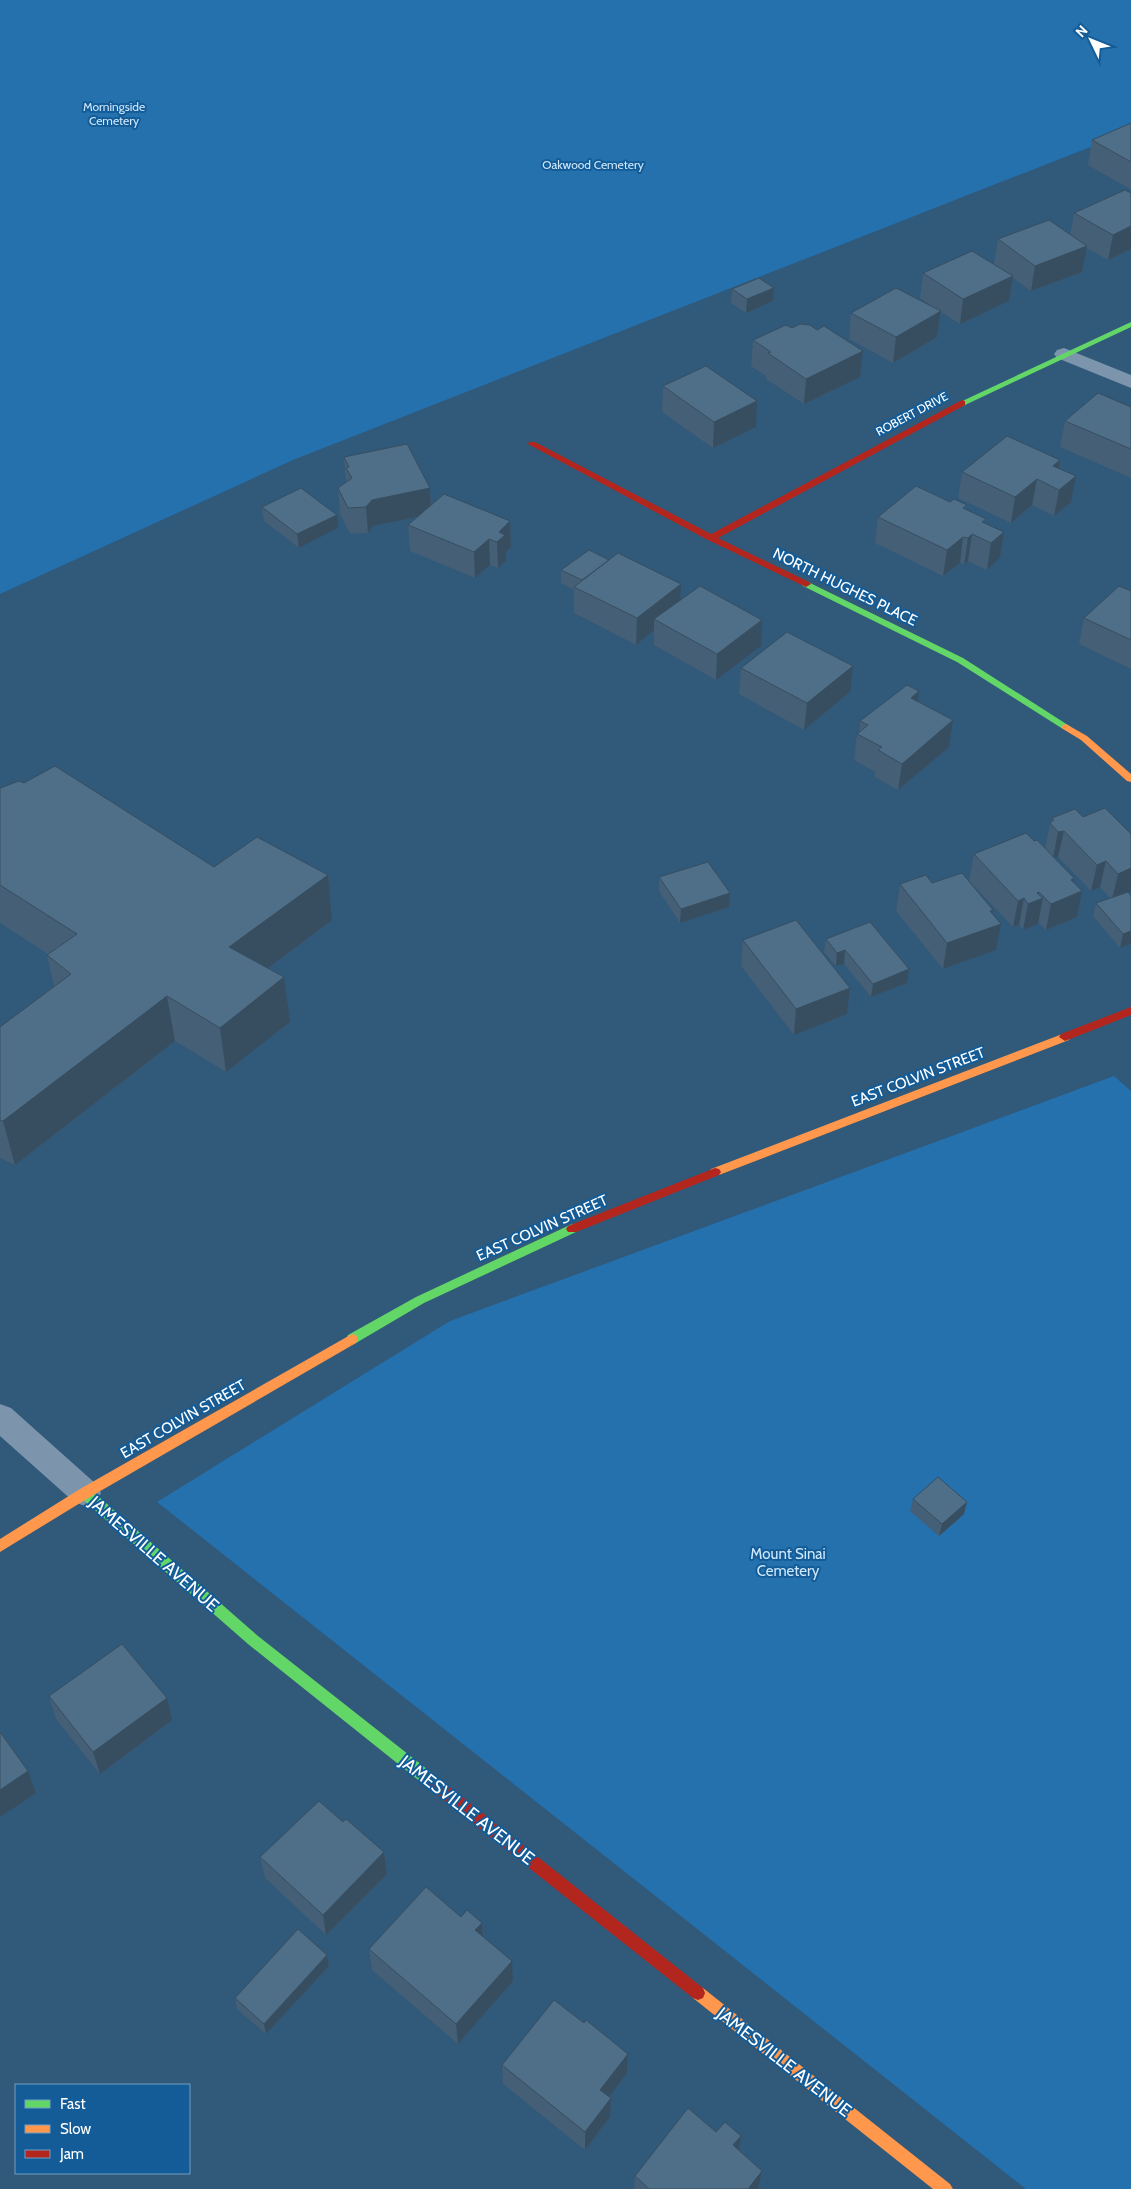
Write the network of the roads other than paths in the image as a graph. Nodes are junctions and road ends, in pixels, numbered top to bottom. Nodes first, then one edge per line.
1 (1131, 324) edge
2 (1064, 354) junction
3 (1131, 382) edge
4 (532, 444) dead end
5 (711, 538) junction
6 (1131, 780) edge
7 (1131, 1012) edge
8 (0, 1417) edge
9 (85, 1493) junction
10 (0, 1546) edge
11 (945, 2189) edge

1 - 2 street, ROBERT DRIVE
2 - 3 street
2 - 5 street, ROBERT DRIVE
4 - 5 street, NORTH HUGHES PLACE
5 - 6 street, NORTH HUGHES PLACE
7 - 9 street, EAST COLVIN STREET
8 - 9 street, JAMESVILLE AVENUE
9 - 10 street, EAST COLVIN STREET
9 - 11 street, JAMESVILLE AVENUE

